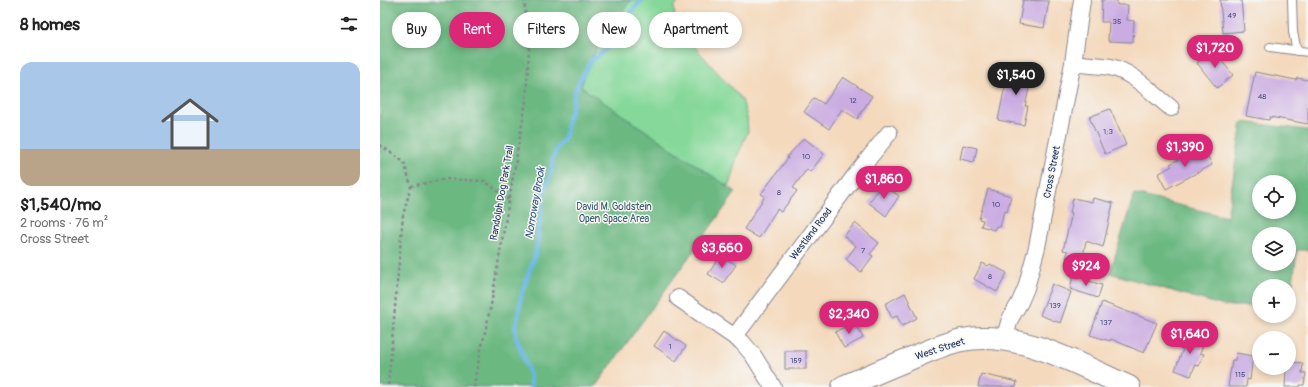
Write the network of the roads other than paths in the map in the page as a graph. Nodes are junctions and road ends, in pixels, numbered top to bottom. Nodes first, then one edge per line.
1 (1082, 0) edge
2 (1292, 0) edge
3 (1270, 47) dead end
4 (1297, 51) junction
5 (1308, 52) edge
6 (1073, 63) junction
7 (1170, 108) dead end
8 (889, 133) dead end
9 (678, 298) dead end
10 (735, 336) junction
11 (1004, 340) junction
12 (773, 387) edge
13 (844, 387) edge
14 (1129, 387) edge

1 - 6 street, Cross Street
2 - 4 lane
3 - 4 lane
4 - 5 lane
6 - 7 street
6 - 11 street, Cross Street
8 - 10 street, Westland Road
9 - 10 street
10 - 12 street
11 - 13 main road, West Street
11 - 14 main road, West Street

